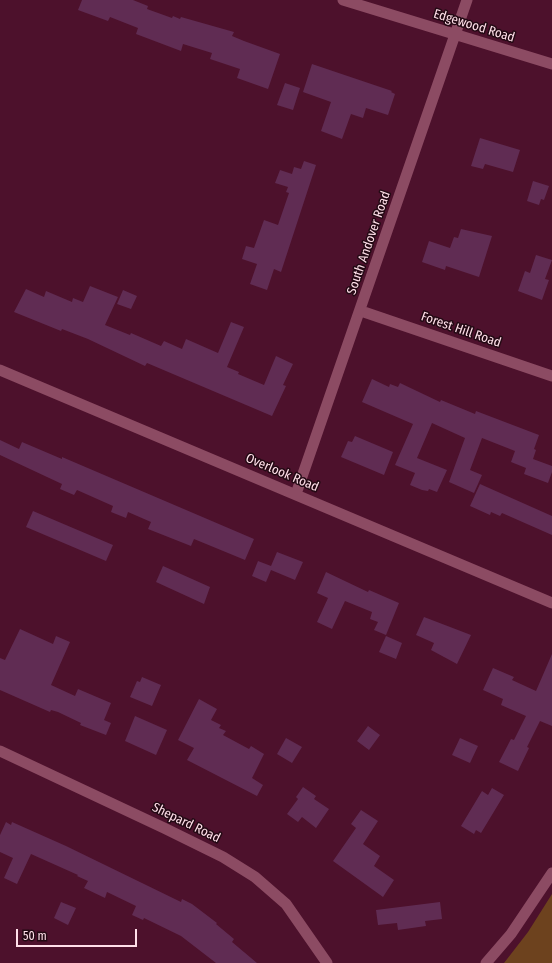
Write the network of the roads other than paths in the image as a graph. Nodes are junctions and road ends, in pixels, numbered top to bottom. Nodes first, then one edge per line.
1 (343, 0) edge
2 (467, 0) edge
3 (455, 35) junction
4 (552, 64) edge
5 (360, 311) junction
6 (0, 370) edge
7 (552, 376) edge
8 (296, 494) junction
9 (552, 603) edge
10 (0, 751) edge
11 (552, 873) edge
12 (327, 963) edge
13 (486, 963) edge

1 - 3 street, Edgewood Road
2 - 3 street, South Andover Road
3 - 4 street, Edgewood Road
3 - 5 street, South Andover Road
5 - 7 street, Forest Hill Road
5 - 8 street, South Andover Road
6 - 8 street, Overlook Road
8 - 9 street, Overlook Road
10 - 12 street, Shepard Road
11 - 13 street

